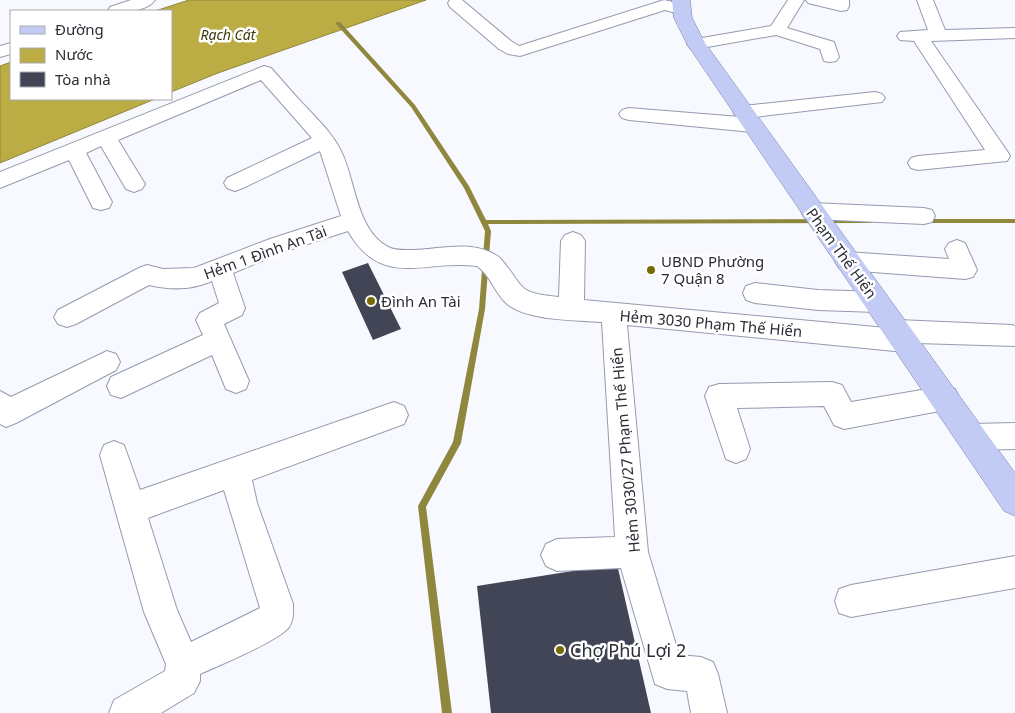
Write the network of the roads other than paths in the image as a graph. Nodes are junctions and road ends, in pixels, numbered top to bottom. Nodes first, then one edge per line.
1 (147, 0) edge
2 (796, 0) edge
3 (814, 0) edge
4 (841, 0) edge
5 (925, 0) edge
6 (456, 3) dead end
7 (681, 4) edge
8 (119, 10) edge
9 (777, 30) junction
10 (1015, 33) edge
11 (920, 36) junction
12 (696, 44) junction
13 (830, 57) dead end
14 (875, 98) dead end
15 (629, 114) dead end
16 (747, 118) junction
17 (106, 137) junction
18 (325, 140) junction
19 (74, 150) junction
20 (1008, 157) edge
21 (918, 163) dead end
22 (0, 180) edge
23 (235, 182) dead end
24 (134, 184) dead end
25 (101, 202) dead end
26 (924, 216) dead end
27 (818, 220) junction
28 (353, 221) junction
29 (573, 241) dead end
30 (958, 249) dead end
31 (847, 261) junction
32 (219, 268) junction
33 (755, 293) dead end
34 (877, 302) junction
35 (571, 310) junction
36 (614, 314) junction
37 (67, 317) dead end
38 (902, 336) junction
39 (1012, 336) dead end
40 (218, 340) junction
41 (107, 362) dead end
42 (236, 381) dead end
43 (121, 386) dead end
44 (945, 398) junction
45 (0, 404) edge
46 (394, 415) dead end
47 (1015, 436) edge
48 (972, 437) junction
49 (736, 449) dead end
50 (114, 455) dead end
51 (235, 472) junction
52 (1015, 500) edge
53 (130, 509) junction
54 (632, 552) junction
55 (557, 555) dead end
56 (1015, 572) edge
57 (851, 601) dead end
58 (183, 664) junction
59 (128, 713) edge
60 (710, 713) edge

1 - 8 street
2 - 9 street
3 - 4 street
5 - 11 street
6 - 7 street
7 - 12 main road, Phạm Thế Hiển
9 - 12 street
9 - 13 street
10 - 11 street
11 - 20 street
12 - 16 main road, Phạm Thế Hiển
14 - 16 street
15 - 16 street
16 - 27 main road, Phạm Thế Hiển
17 - 18 street
17 - 19 street
17 - 24 street
18 - 23 street
18 - 28 street
19 - 22 street
19 - 25 street
20 - 21 street
26 - 27 street
27 - 31 main road, Phạm Thế Hiển
28 - 32 street, Hẻm 1 Đình An Tài
28 - 35 street, Hẻm 3030 Phạm Thế Hiển
29 - 35 street
30 - 31 street
31 - 34 main road, Phạm Thế Hiển
32 - 37 street, Hẻm 1 Đình An Tài
32 - 40 street
33 - 34 street
34 - 38 main road, Phạm Thế Hiển
35 - 36 street, Hẻm 3030 Phạm Thế Hiển
36 - 38 street, Hẻm 3030 Phạm Thế Hiển
36 - 54 street, Hẻm 3030/27 Phạm Thế Hiển
38 - 39 street, Hẻm 3030 Phạm Thế Hiển
38 - 44 main road, Phạm Thế Hiển
40 - 42 street
40 - 43 street
41 - 45 street
44 - 48 main road, Phạm Thế Hiển
44 - 49 street
46 - 51 street
47 - 48 street
48 - 52 main road, Phạm Thế Hiển
50 - 53 street
51 - 53 street
51 - 58 street
53 - 58 street
54 - 55 street
54 - 60 street, Hẻm 3030/27 Phạm Thế Hiển
56 - 57 street
58 - 59 street

